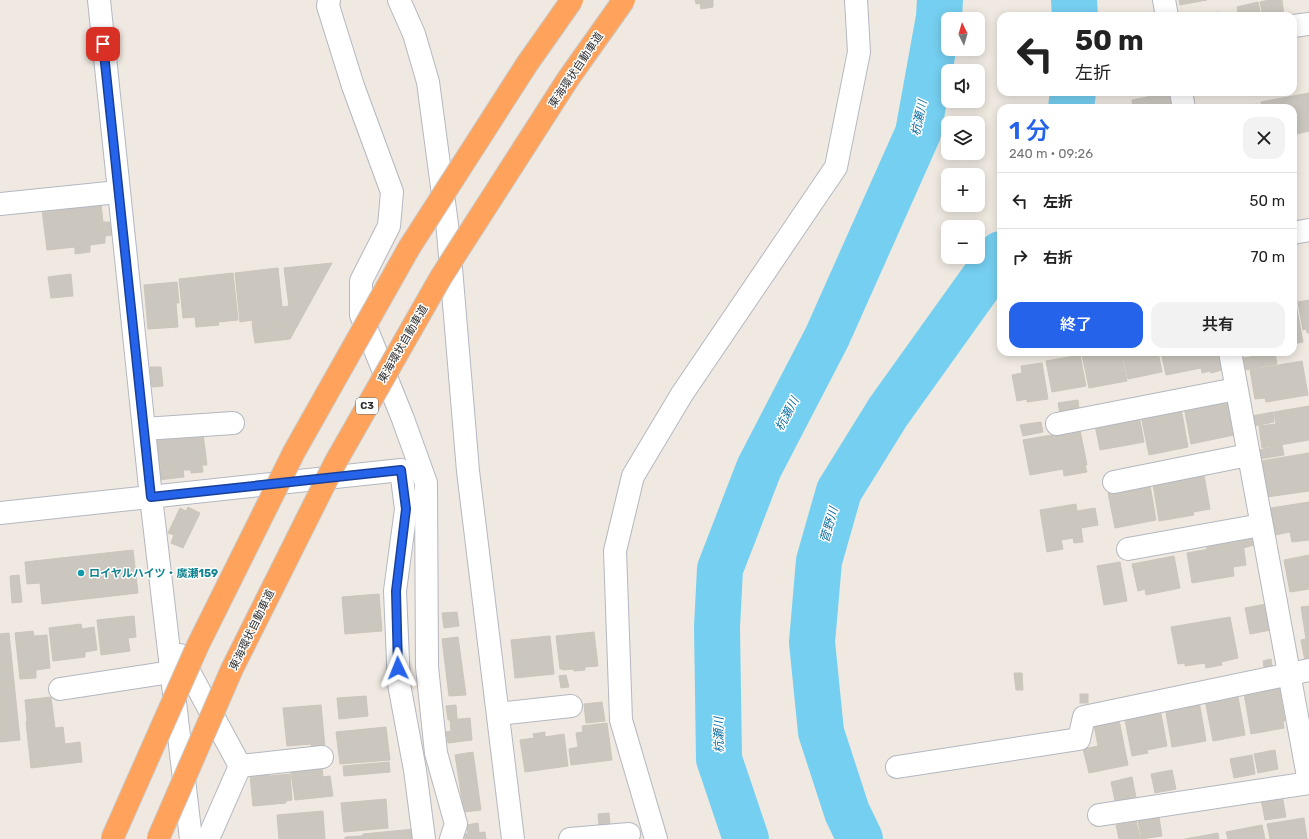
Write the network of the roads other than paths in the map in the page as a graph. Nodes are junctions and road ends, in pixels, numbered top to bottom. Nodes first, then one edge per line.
1 (99, 0) edge
2 (329, 0) edge
3 (399, 0) edge
4 (572, 0) edge
5 (624, 0) edge
6 (856, 0) edge
7 (1164, 0) edge
8 (1166, 12) edge
9 (1309, 24) edge
10 (1297, 26) edge
11 (118, 192) junction
12 (0, 204) edge
13 (1309, 230) edge
14 (1297, 232) edge
15 (1231, 356) edge
16 (1236, 389) junction
17 (234, 423) dead end
18 (1057, 424) dead end
19 (144, 429) junction
20 (1248, 455) junction
21 (1114, 482) dead end
22 (151, 497) junction
23 (0, 513) edge
24 (1261, 525) junction
25 (1128, 549) dead end
26 (167, 631) junction
27 (1309, 670) edge
28 (171, 672) junction
29 (1288, 674) junction
30 (60, 689) dead end
31 (571, 706) dead end
32 (498, 714) junction
33 (322, 757) dead end
34 (240, 766) junction
35 (897, 767) dead end
36 (1309, 783) edge
37 (1099, 815) dead end
38 (629, 834) dead end
39 (112, 839) edge
40 (158, 839) edge
41 (191, 839) edge
42 (208, 839) edge
43 (424, 839) edge
44 (451, 839) edge
45 (513, 839) edge
46 (570, 839) edge
47 (656, 839) edge

1 - 11 street
2 - 44 street
3 - 32 street
4 - 39 highway, bridge
5 - 40 highway, 東海環状自動車道 / C3, bridge
6 - 47 street
7 - 8 street
9 - 10 street
11 - 12 street
11 - 19 street
13 - 14 street
15 - 16 street
16 - 18 street
16 - 20 street
17 - 19 street
19 - 22 street
20 - 21 street
20 - 24 street
22 - 23 street
22 - 26 street
22 - 43 street
24 - 25 street
24 - 29 street
26 - 28 street
26 - 34 street
27 - 29 street
28 - 30 street
28 - 41 street
29 - 35 street
29 - 36 street
31 - 32 street
32 - 45 street
33 - 34 street
34 - 42 street
36 - 37 street
38 - 46 street

